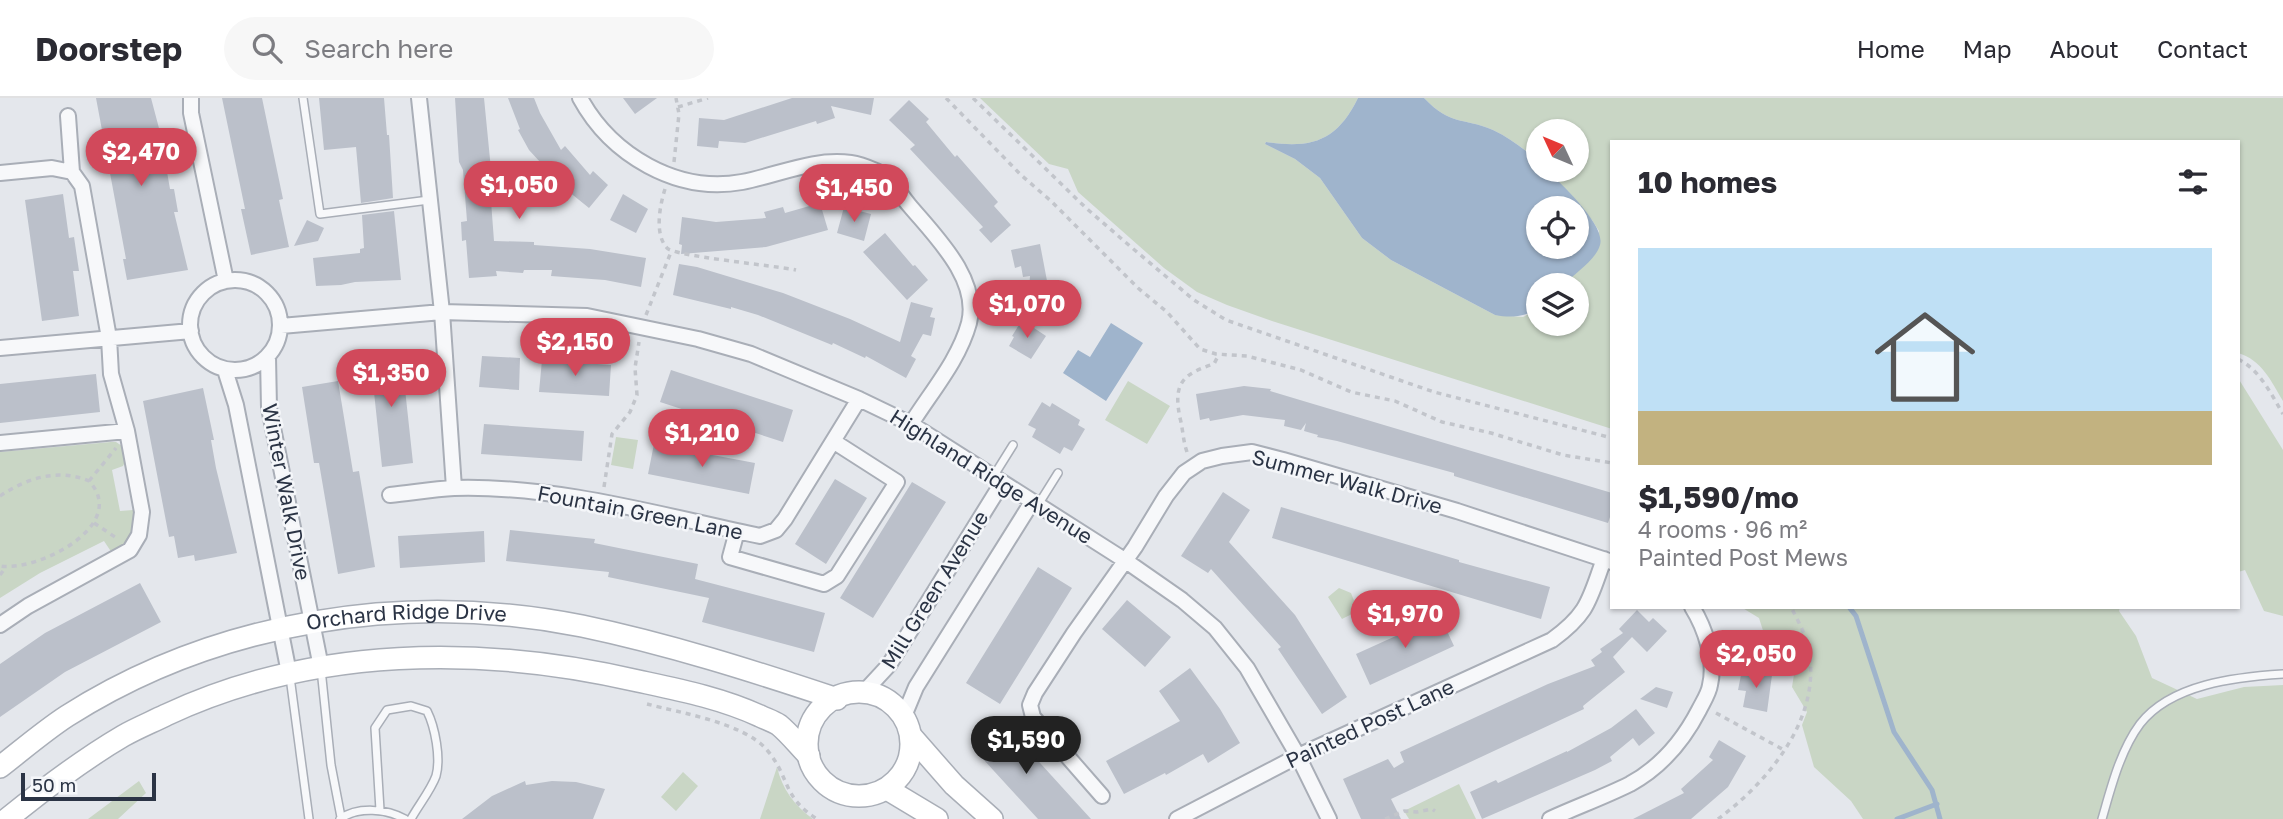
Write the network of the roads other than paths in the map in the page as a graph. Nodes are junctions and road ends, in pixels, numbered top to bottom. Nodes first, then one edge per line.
1 (191, 98) edge
2 (303, 98) edge
3 (419, 98) edge
4 (580, 98) edge
5 (68, 116) dead end
6 (72, 172) junction
7 (0, 173) edge
8 (429, 200) junction
9 (226, 281) junction
10 (442, 312) junction
11 (281, 326) junction
12 (191, 331) junction
13 (109, 338) junction
14 (0, 348) edge
15 (268, 357) junction
16 (225, 370) junction
17 (859, 399) junction
18 (911, 424) junction
19 (127, 432) junction
20 (833, 441) junction
21 (0, 443) edge
22 (1013, 445) dead end
23 (1058, 473) dead end
24 (997, 480) junction
25 (454, 488) junction
26 (390, 495) dead end
27 (1035, 504) junction
28 (737, 531) junction
29 (1608, 560) edge
30 (1126, 561) junction
31 (1693, 609) edge
32 (310, 623) junction
33 (0, 625) edge
34 (280, 629) junction
35 (321, 667) junction
36 (289, 673) junction
37 (2283, 674) edge
38 (864, 692) junction
39 (837, 699) junction
40 (908, 726) junction
41 (809, 755) junction
42 (1298, 756) junction
43 (0, 767) edge
44 (887, 789) junction
45 (1102, 796) dead end
46 (380, 810) junction
47 (341, 818) edge
48 (7, 819) edge
49 (309, 819) edge
50 (405, 819) edge
51 (411, 819) edge
52 (937, 819) edge
53 (992, 819) edge
54 (1177, 819) edge
55 (1329, 819) edge
56 (1550, 819) edge
57 (2102, 819) edge

1 - 9 street
2 - 8 lane
3 - 8 street
4 - 18 street
5 - 6 street
6 - 7 street
6 - 13 street
8 - 10 street
9 - 11 street
9 - 12 street
10 - 11 street, Highland Ridge Avenue
10 - 17 street, Highland Ridge Avenue
10 - 25 street
11 - 15 street
12 - 13 street
12 - 16 street
13 - 14 street
13 - 19 street
15 - 16 street
15 - 32 street, Winter Walk Drive
16 - 34 street, Winter Walk Drive
17 - 18 street, Highland Ridge Avenue
17 - 20 street, Fountain Green Lane
18 - 24 street, Highland Ridge Avenue
19 - 21 street
19 - 33 street
20 - 28 street, Fountain Green Lane
20 - 28 street
22 - 24 lane
23 - 27 lane
24 - 27 street, Highland Ridge Avenue
24 - 38 street, Mill Green Avenue
25 - 26 street, Fountain Green Lane
25 - 28 street, Fountain Green Lane
27 - 30 street, Highland Ridge Avenue
27 - 40 street, Mill Green Avenue
29 - 30 street, Summer Walk Drive
29 - 42 street, Painted Post Lane
30 - 42 street, Highland Ridge Avenue
30 - 45 street, Summer Walk Drive
31 - 56 street
32 - 34 street, Orchard Ridge Drive
32 - 35 street, Winter Walk Drive
32 - 39 street, Orchard Ridge Drive
34 - 36 street, Winter Walk Drive
34 - 43 street, Orchard Ridge Drive
35 - 36 street, Orchard Ridge Drive
35 - 41 street, Orchard Ridge Drive
35 - 47 lane
36 - 48 street, Orchard Ridge Drive
36 - 49 lane
37 - 57 lane
38 - 39 street
38 - 40 street
39 - 41 street
40 - 44 street
40 - 53 street
41 - 44 street
42 - 54 street, Painted Post Lane
42 - 55 street, Highland Ridge Avenue
44 - 52 street
46 - 47 lane
46 - 50 lane
46 - 51 lane

